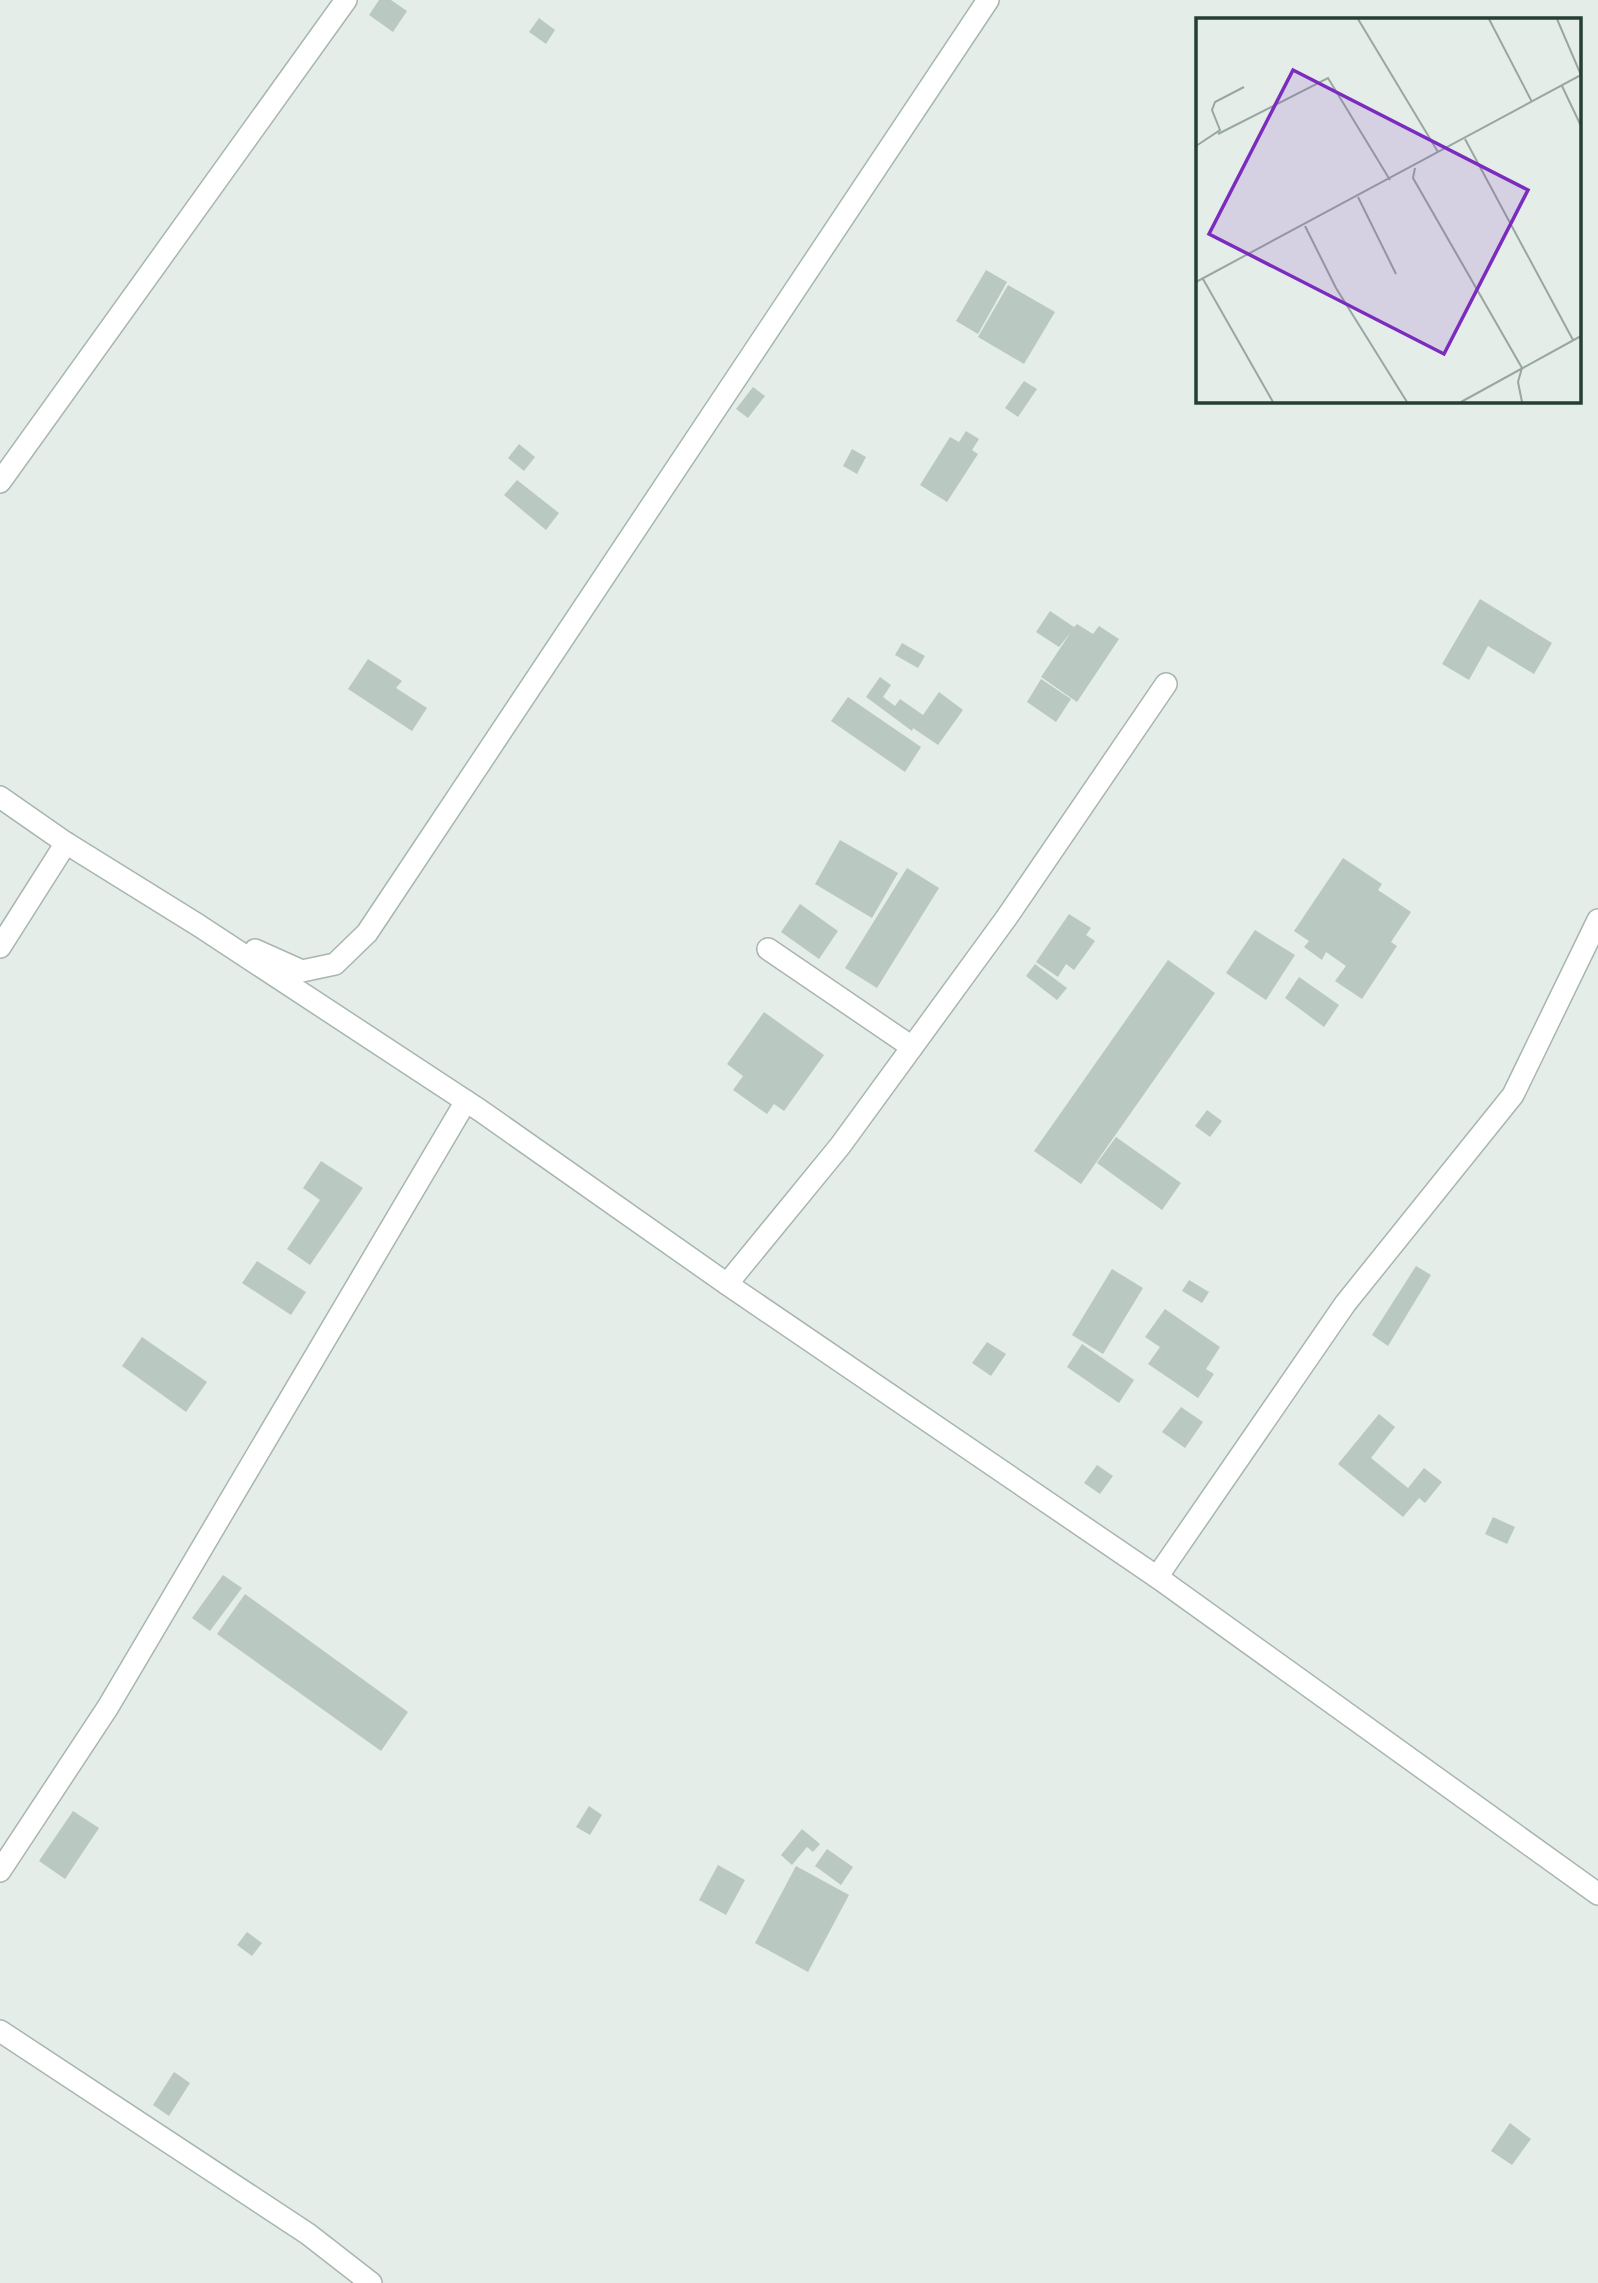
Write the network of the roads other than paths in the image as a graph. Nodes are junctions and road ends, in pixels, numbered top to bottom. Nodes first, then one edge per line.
1 (346, 0) edge
2 (988, 0) edge
3 (0, 482) edge
4 (1166, 684) dead end
5 (0, 797) edge
6 (66, 842) junction
7 (1598, 920) edge
8 (198, 925) junction
9 (0, 947) edge
10 (768, 949) dead end
11 (912, 1047) junction
12 (466, 1101) junction
13 (727, 1284) junction
14 (1157, 1577) junction
15 (0, 1871) edge
16 (1598, 1894) edge
17 (0, 2031) edge
18 (371, 2283) edge

1 - 3 street
2 - 8 street
4 - 11 street
5 - 6 street
6 - 8 street
6 - 9 street
7 - 14 street
8 - 12 street
10 - 11 street
11 - 13 street
12 - 13 street
12 - 15 street
13 - 14 street
14 - 16 street
17 - 18 street

